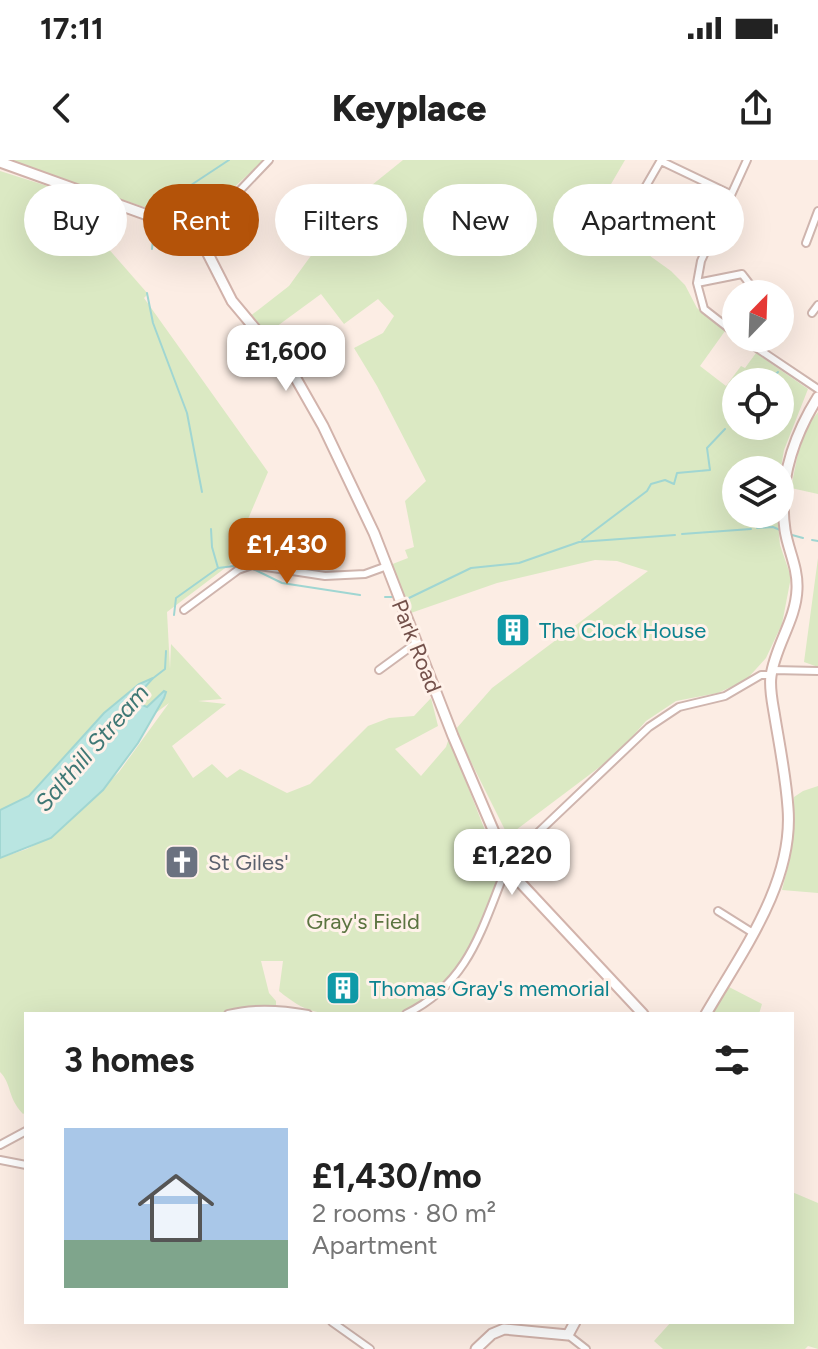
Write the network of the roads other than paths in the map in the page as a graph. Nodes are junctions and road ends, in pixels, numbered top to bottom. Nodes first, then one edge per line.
1 (269, 160) edge
2 (661, 160) edge
3 (747, 160) edge
4 (0, 162) edge
5 (246, 184) edge
6 (647, 184) edge
7 (710, 184) edge
8 (735, 184) edge
9 (818, 211) edge
10 (143, 213) edge
11 (814, 233) edge
12 (806, 243) dead end
13 (209, 256) edge
14 (703, 256) edge
15 (747, 280) edge
16 (697, 283) junction
17 (818, 305) edge
18 (812, 313) dead end
19 (722, 323) edge
20 (763, 352) edge
21 (818, 389) edge
22 (818, 397) edge
23 (387, 566) junction
24 (184, 610) dead end
25 (416, 643) junction
26 (379, 670) dead end
27 (818, 671) edge
28 (772, 672) junction
29 (506, 860) junction
30 (718, 911) dead end
31 (753, 933) junction
32 (241, 1012) edge
33 (297, 1012) edge
34 (409, 1012) edge
35 (641, 1012) edge
36 (707, 1012) edge
37 (24, 1132) edge
38 (0, 1145) edge
39 (0, 1160) edge
40 (24, 1165) edge
41 (335, 1324) edge
42 (574, 1324) edge
43 (568, 1335) junction
44 (370, 1349) edge
45 (476, 1349) edge
46 (586, 1349) edge

1 - 5 street
2 - 6 street
2 - 7 street
3 - 8 street
4 - 10 main road
9 - 11 street
11 - 12 street
13 - 23 main road, Park Road
14 - 16 street
15 - 16 street
16 - 19 street
17 - 18 street
20 - 21 street
22 - 28 main road
23 - 24 street
23 - 25 main road, Park Road
25 - 26 street
25 - 29 main road, Park Road
27 - 28 street
28 - 29 street
28 - 31 main road
29 - 34 street
29 - 35 main road, Park Road
30 - 31 street
31 - 36 main road
32 - 33 street
37 - 38 street
39 - 40 street
41 - 44 street
42 - 43 main road
43 - 45 main road
43 - 46 street

